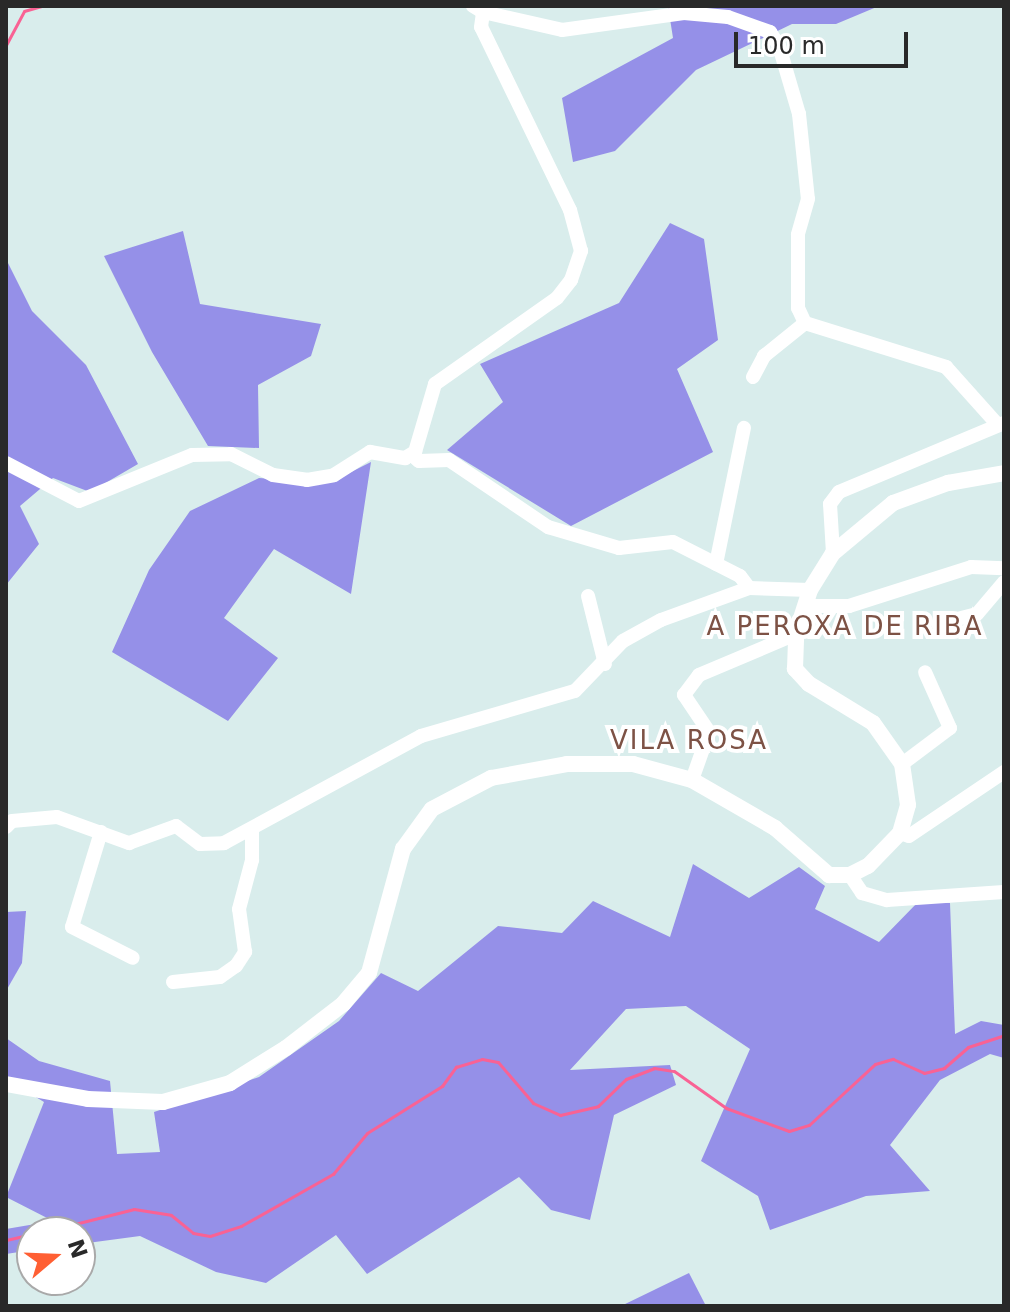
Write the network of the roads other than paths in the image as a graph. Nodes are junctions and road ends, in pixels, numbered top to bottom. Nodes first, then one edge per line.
1 (478, 9) edge
2 (805, 323) junction
3 (753, 377) dead end
4 (1001, 424) edge
5 (744, 428) dead end
6 (412, 455) junction
7 (6, 463) edge
8 (1004, 473) edge
9 (833, 553) junction
10 (716, 564) junction
11 (1004, 568) edge
12 (1004, 582) edge
13 (749, 588) junction
14 (588, 596) dead end
15 (809, 598) junction
16 (938, 624) dead end
17 (796, 634) junction
18 (605, 664) junction
19 (925, 672) dead end
20 (902, 764) junction
21 (1004, 772) edge
22 (692, 780) junction
23 (6, 827) edge
24 (252, 831) junction
25 (101, 832) junction
26 (900, 833) junction
27 (850, 875) junction
28 (1004, 892) edge
29 (133, 958) dead end
30 (173, 982) dead end
31 (6, 1084) edge

1 - 2 street
1 - 6 street
2 - 3 street
2 - 4 street
4 - 9 street
5 - 10 street
6 - 7 street
6 - 10 street
8 - 9 street
9 - 15 street
10 - 13 street
11 - 15 street
12 - 16 street
13 - 15 street
13 - 18 street
14 - 18 street
15 - 17 street
17 - 20 street
17 - 22 street
18 - 24 street
19 - 20 street
20 - 26 street
21 - 26 street
22 - 27 street
22 - 31 street
23 - 25 street
24 - 25 street
24 - 30 street
25 - 29 street
26 - 27 street
27 - 28 street

